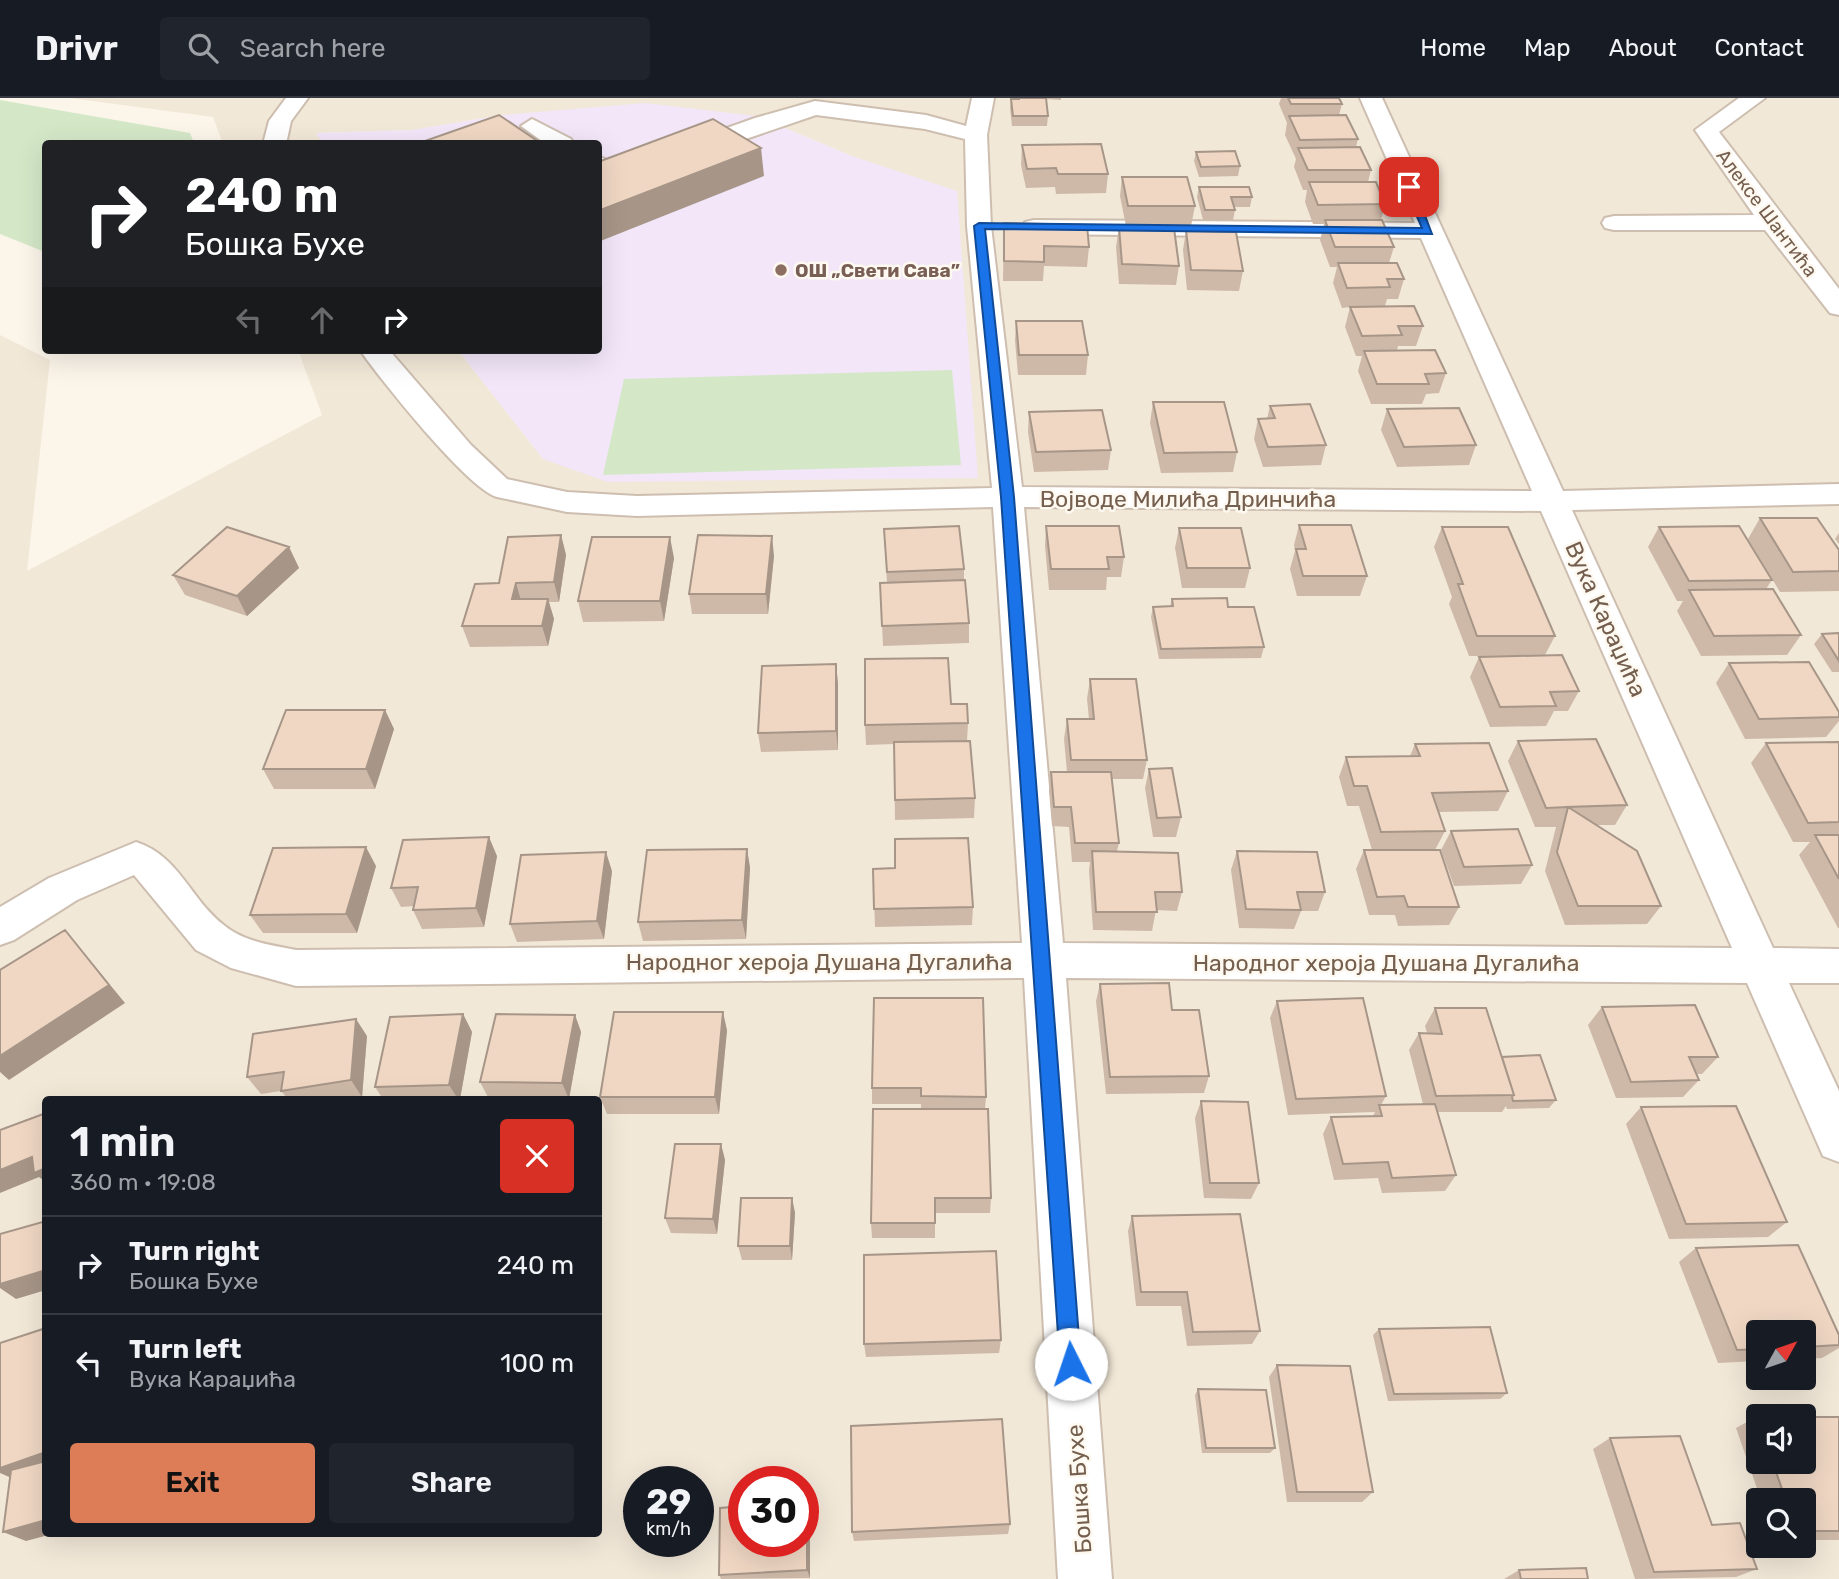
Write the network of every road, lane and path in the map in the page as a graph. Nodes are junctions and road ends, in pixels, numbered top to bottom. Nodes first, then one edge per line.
1 (297, 98) edge
2 (983, 98) edge
3 (1371, 98) edge
4 (1754, 98) edge
5 (532, 126) dead end
6 (976, 135) junction
7 (275, 140) edge
8 (556, 140) edge
9 (602, 165) edge
10 (1772, 222) junction
11 (1614, 223) dead end
12 (979, 226) junction
13 (1429, 231) junction
14 (1839, 307) edge
15 (377, 354) edge
16 (1839, 494) edge
17 (1008, 497) junction
18 (1552, 501) junction
19 (0, 928) edge
20 (1044, 960) junction
21 (1839, 966) edge
22 (1762, 967) junction
23 (1839, 1141) edge
24 (1085, 1579) edge

1 - 7 street
2 - 6 street, Бошка Бухе
3 - 13 street, Вука Караџића
4 - 10 street, Алексе Шантића
5 - 8 street
6 - 9 street
6 - 12 street, Бошка Бухе
10 - 11 street
10 - 14 street, Алексе Шантића
12 - 13 street
12 - 17 street, Бошка Бухе
13 - 18 street, Вука Караџића
15 - 17 street, Војводе Милића Дринчића
16 - 18 street, Војводе Милића Дринчића
17 - 18 street, Војводе Милића Дринчића
17 - 20 street, Бошка Бухе
18 - 22 street, Вука Караџића
19 - 20 street, Народног хероја Душана Дугалића
20 - 22 street, Народног хероја Душана Дугалића
20 - 24 street, Бошка Бухе
21 - 22 street, Народног хероја Душана Дугалића
22 - 23 street, Вука Караџића

